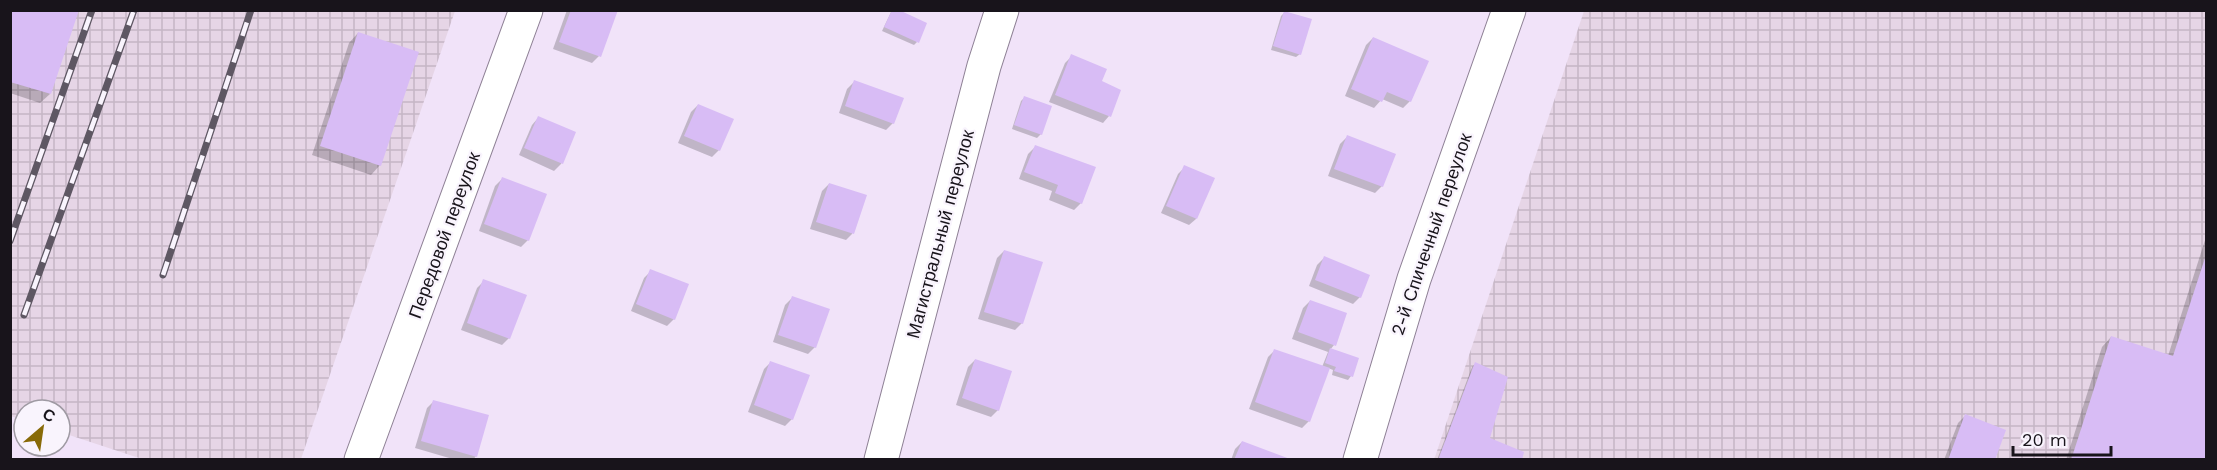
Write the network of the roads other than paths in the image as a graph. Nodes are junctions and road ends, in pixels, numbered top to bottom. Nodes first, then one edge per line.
1 (526, 10) edge
2 (1002, 10) edge
3 (1509, 10) edge
4 (361, 459) edge
5 (881, 459) edge
6 (1360, 459) edge

1 - 4 street, Передовой переулок
2 - 5 street, Магистральный переулок
3 - 6 street, 2-й Спичечный переулок

